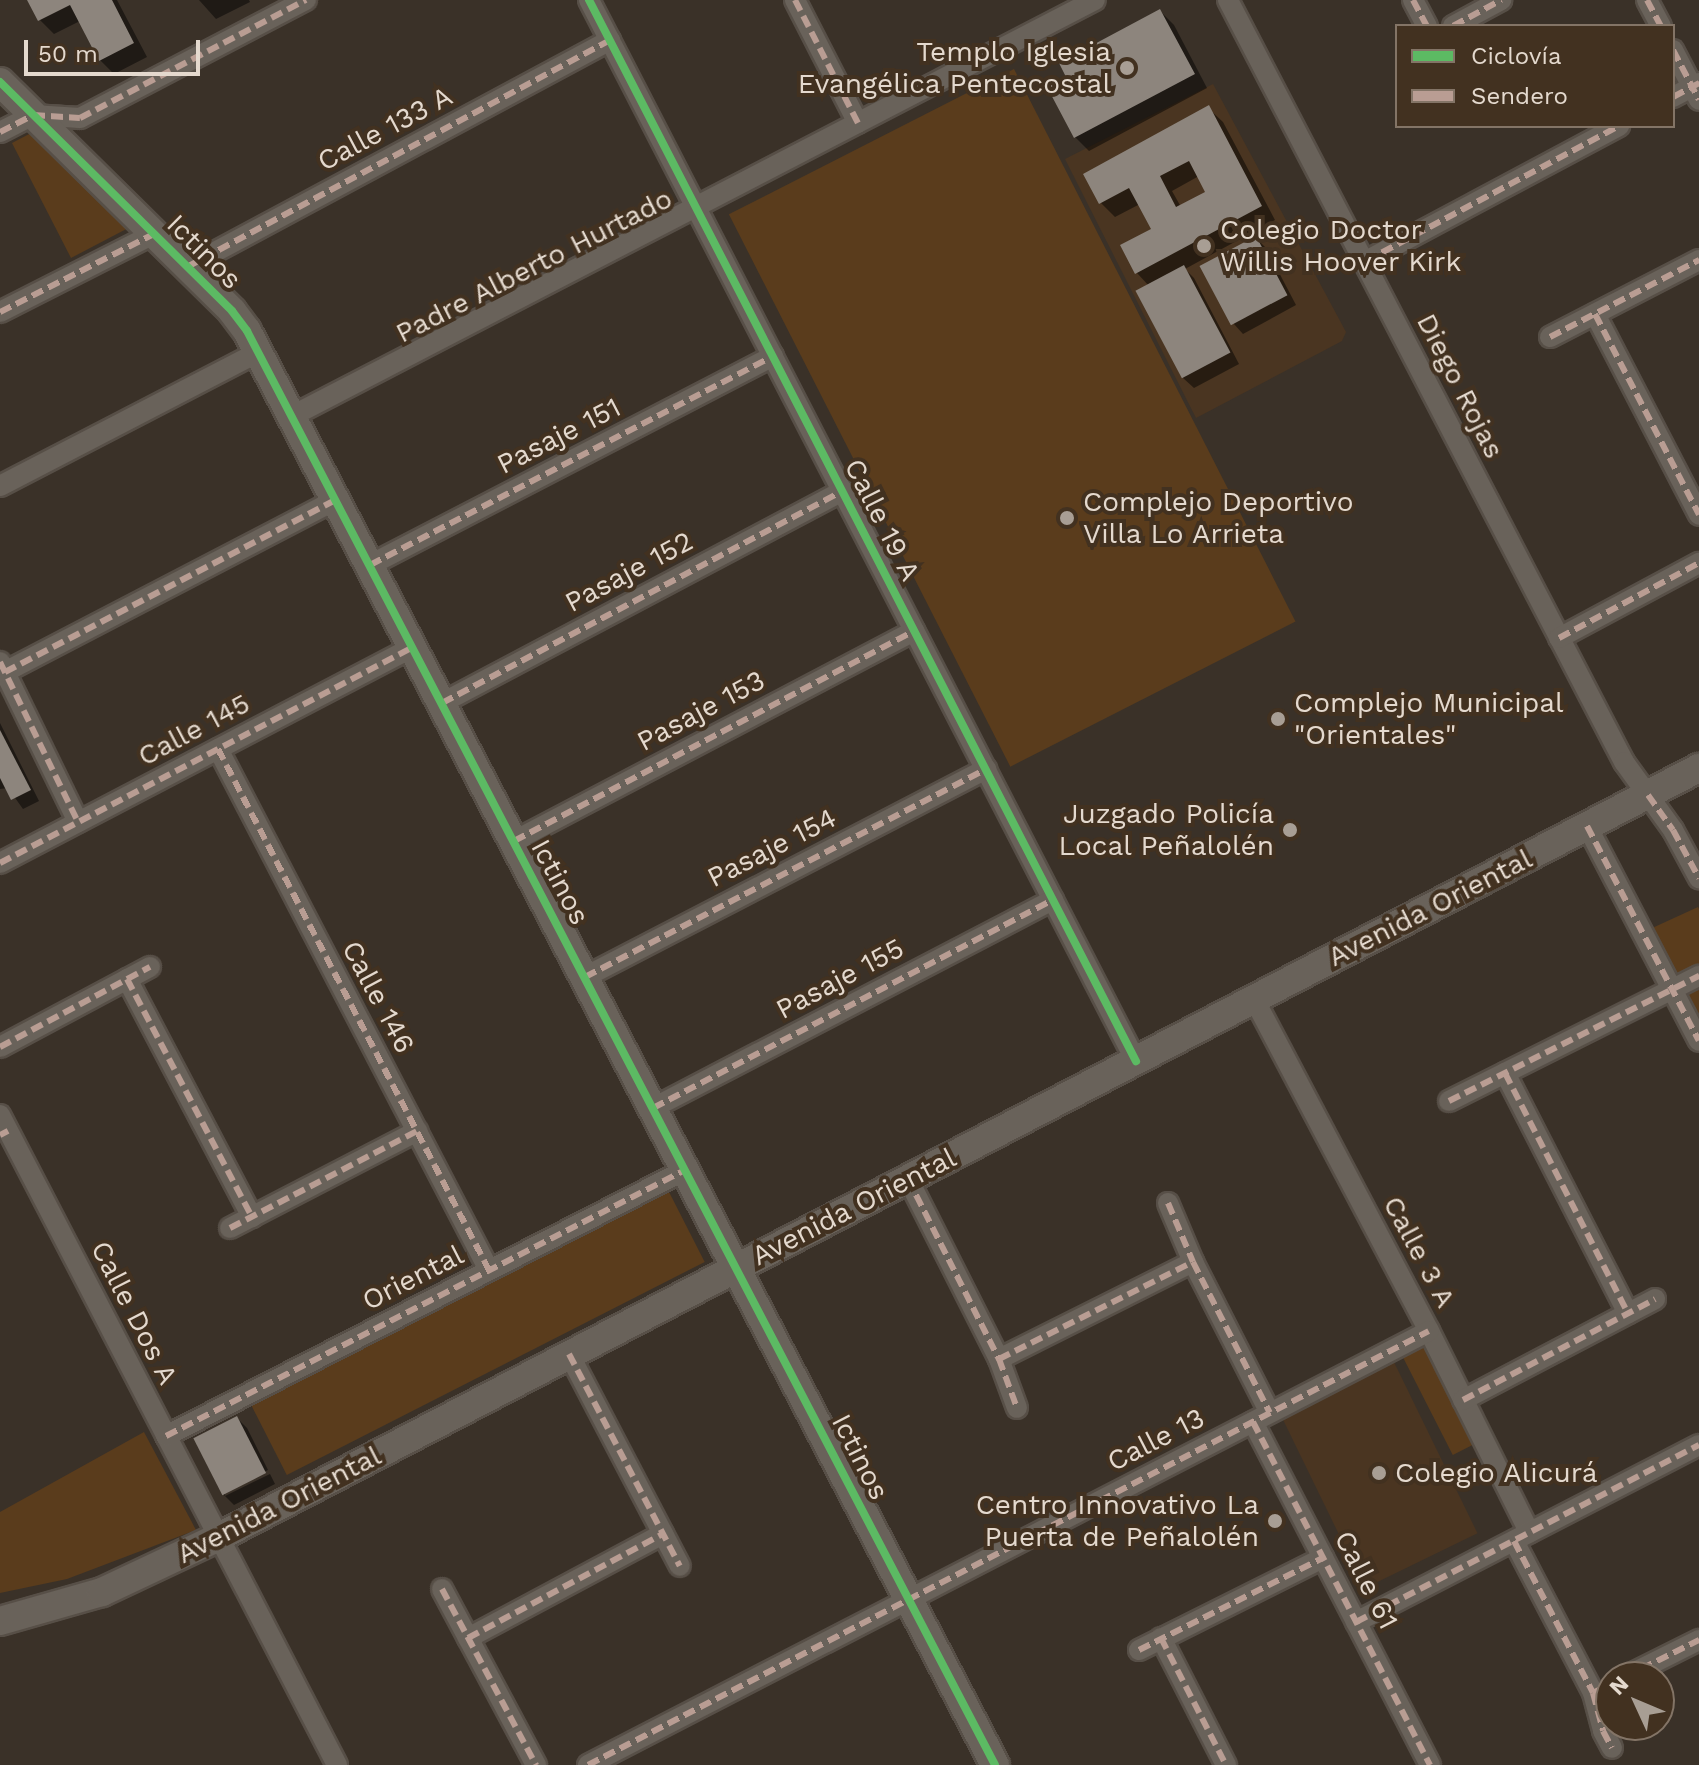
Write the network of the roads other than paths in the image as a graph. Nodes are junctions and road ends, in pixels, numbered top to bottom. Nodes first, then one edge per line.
1 (306, 0) edge
2 (589, 0) edge
3 (795, 0) edge
4 (1095, 0) edge
5 (1228, 0) edge
6 (1413, 0) edge
7 (1501, 0) edge
8 (1647, 0) edge
9 (1426, 24) edge
10 (1457, 24) edge
11 (1660, 24) edge
12 (610, 40) junction
13 (1675, 53) edge
14 (0, 82) edge
15 (1697, 90) edge
16 (1675, 96) edge
17 (33, 115) junction
18 (858, 123) junction
19 (1615, 128) edge
20 (0, 132) edge
21 (696, 207) junction
22 (154, 234) junction
23 (1699, 260) edge
24 (1366, 261) junction
25 (187, 267) junction
26 (0, 312) edge
27 (1595, 314) junction
28 (1550, 337) dead end
29 (259, 352) junction
30 (773, 356) junction
31 (292, 416) junction
32 (0, 486) edge
33 (843, 491) junction
34 (336, 500) junction
35 (1699, 515) edge
36 (1699, 563) edge
37 (370, 565) junction
38 (914, 631) junction
39 (1559, 638) junction
40 (413, 647) junction
41 (2, 667) edge
42 (442, 703) junction
43 (218, 749) junction
44 (1699, 768) edge
45 (986, 769) junction
46 (1648, 795) junction
47 (78, 822) junction
48 (1587, 826) junction
49 (514, 841) junction
50 (0, 863) edge
51 (1699, 878) edge
52 (1053, 900) junction
53 (150, 967) dead end
54 (1699, 976) edge
55 (585, 977) junction
56 (127, 979) junction
57 (1672, 989) junction
58 (1254, 999) junction
59 (1699, 1041) edge
60 (0, 1047) edge
61 (1136, 1061) junction
62 (1505, 1073) junction
63 (1449, 1101) dead end
64 (653, 1108) junction
65 (3, 1127) edge
66 (417, 1131) junction
67 (685, 1170) junction
68 (908, 1179) junction
69 (1168, 1203) dead end
70 (252, 1217) junction
71 (230, 1228) dead end
72 (1193, 1262) junction
73 (736, 1268) junction
74 (489, 1270) junction
75 (1655, 1299) dead end
76 (1628, 1313) junction
77 (1429, 1331) junction
78 (569, 1354) junction
79 (999, 1359) junction
80 (1463, 1400) junction
81 (1017, 1408) dead end
82 (1261, 1417) junction
83 (166, 1436) junction
84 (1699, 1445) edge
85 (663, 1534) junction
86 (1521, 1536) junction
87 (219, 1537) junction
88 (1323, 1558) junction
89 (680, 1566) dead end
90 (442, 1589) dead end
91 (909, 1599) junction
92 (0, 1621) edge
93 (1356, 1622) junction
94 (468, 1638) junction
95 (1161, 1638) junction
96 (1699, 1640) edge
97 (1139, 1650) dead end
98 (1657, 1661) edge
99 (1595, 1676) edge
100 (1608, 1741) edge
101 (1612, 1748) dead end
102 (337, 1765) edge
103 (536, 1765) edge
104 (588, 1765) edge
105 (995, 1765) edge
106 (1226, 1765) edge
107 (1430, 1765) edge

1 - 17 street
2 - 12 street, Calle 19 A
3 - 18 street
4 - 18 street, Padre Alberto Hurtado
5 - 24 street, Diego Rojas
6 - 9 street
7 - 10 street
8 - 11 street
12 - 21 street, Calle 19 A
12 - 25 street, Calle 133 A
13 - 15 street
14 - 17 street, Ictinos
15 - 16 street
17 - 20 street
17 - 22 street, Ictinos
18 - 21 street, Padre Alberto Hurtado
19 - 24 street
21 - 30 street, Calle 19 A
21 - 31 street, Padre Alberto Hurtado
22 - 25 street, Ictinos
22 - 26 street
23 - 27 street
24 - 39 street, Diego Rojas
25 - 29 street, Ictinos
27 - 28 street
27 - 35 street
29 - 31 street, Ictinos
29 - 32 street
30 - 33 street, Calle 19 A
30 - 37 street, Pasaje 151
31 - 34 street, Ictinos
33 - 38 street, Calle 19 A
33 - 42 street, Pasaje 152
34 - 37 street, Ictinos
34 - 41 street
36 - 39 street
37 - 40 street, Ictinos
38 - 45 street, Calle 19 A
38 - 49 street, Pasaje 153
39 - 46 street, Diego Rojas
40 - 42 street, Ictinos
40 - 43 street, Calle 145
41 - 47 street
42 - 49 street, Ictinos
43 - 47 street, Calle 145
43 - 66 street, Calle 146
44 - 46 street, Avenida Oriental
45 - 52 street, Calle 19 A
45 - 55 street, Pasaje 154
46 - 48 street, Avenida Oriental
46 - 51 street, Diego Rojas
47 - 50 street, Calle 145
48 - 57 street
48 - 58 street, Avenida Oriental
49 - 55 street, Ictinos
52 - 61 street, Calle 19 A
52 - 64 street, Pasaje 155
53 - 56 street
54 - 57 street
55 - 64 street, Ictinos
56 - 60 street
56 - 70 street
57 - 59 street
57 - 62 street
58 - 61 street, Avenida Oriental
58 - 77 street, Calle 3 A
61 - 68 street, Avenida Oriental
62 - 63 street
62 - 76 street
64 - 67 street, Ictinos
65 - 83 street, Calle Dos A
66 - 70 street
66 - 74 street, Calle 146
67 - 73 street, Ictinos
67 - 74 street, Oriental
68 - 73 street, Avenida Oriental
68 - 79 street
69 - 72 street, Calle 61
70 - 71 street
72 - 79 street
72 - 82 street, Calle 61
73 - 78 street, Avenida Oriental
73 - 91 street, Ictinos
74 - 83 street, Oriental
75 - 76 street
76 - 80 street
77 - 80 street, Calle 3 A
77 - 82 street, Calle 13
78 - 85 street
78 - 87 street, Avenida Oriental
79 - 81 street
80 - 86 street, Calle 3 A
82 - 88 street, Calle 61
82 - 91 street, Calle 13
83 - 87 street, Calle Dos A
84 - 86 street
85 - 89 street
85 - 94 street
86 - 93 street
86 - 99 street, Calle 3 A
87 - 92 street, Avenida Oriental
87 - 102 street, Calle Dos A
88 - 93 street, Calle 61
88 - 95 street
90 - 94 street
91 - 104 street, Calle 13
91 - 105 street, Ictinos
93 - 107 street, Calle 61
94 - 103 street
95 - 97 street
95 - 106 street
96 - 98 street
100 - 101 street, Calle 3 A

